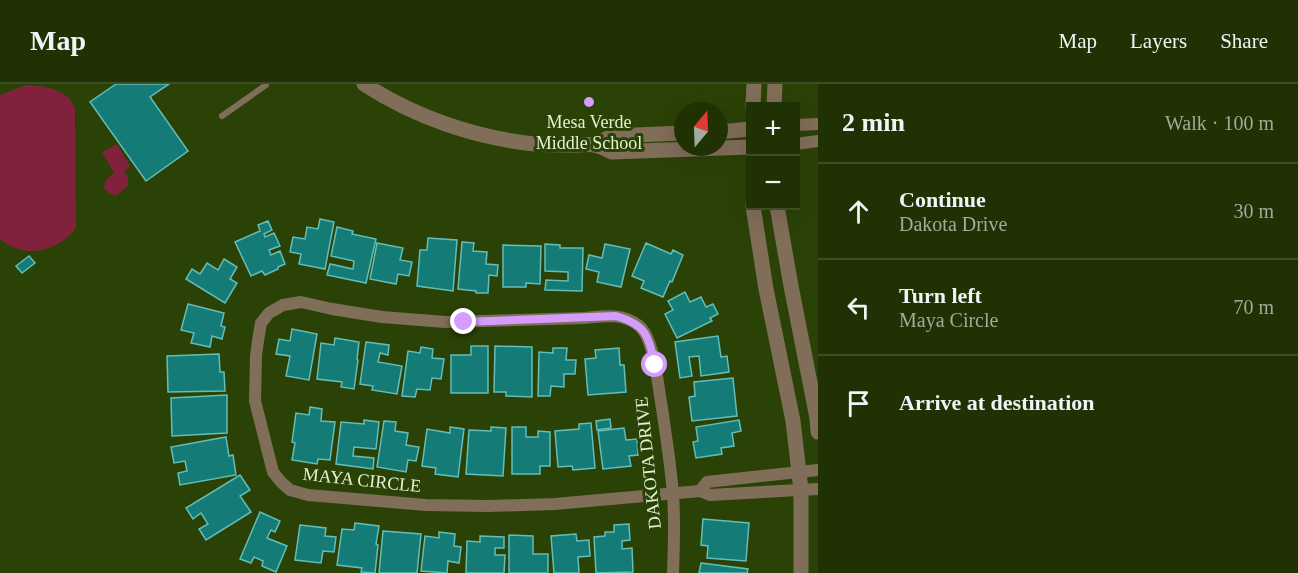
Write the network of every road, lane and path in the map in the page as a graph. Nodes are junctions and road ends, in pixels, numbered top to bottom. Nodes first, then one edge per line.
1 (266, 84) edge
2 (364, 84) edge
3 (754, 84) edge
4 (775, 84) edge
5 (753, 102) edge
6 (774, 102) edge
7 (222, 116) dead end
8 (818, 124) edge
9 (800, 125) edge
10 (746, 129) edge
11 (728, 131) edge
12 (674, 134) edge
13 (818, 141) edge
14 (800, 143) edge
15 (594, 145) junction
16 (746, 147) edge
17 (754, 210) edge
18 (778, 210) edge
19 (632, 323) joint
20 (818, 432) edge
21 (818, 470) edge
22 (798, 472) junction
23 (746, 477) junction
24 (818, 489) edge
25 (801, 490) junction
26 (700, 491) junction
27 (747, 493) junction
28 (673, 494) junction
29 (673, 573) edge
30 (801, 573) edge

1 - 7 lane
2 - 15 street
3 - 5 street
4 - 6 street
8 - 9 street
10 - 11 street
12 - 15 street
13 - 14 street
15 - 16 street
17 - 22 street
18 - 20 street
19 - 28 street, DAKOTA DRIVE
19 - 28 street, MAYA CIRCLE
21 - 22 street, MAYA CIRCLE
22 - 23 street, MAYA CIRCLE
22 - 25 street
23 - 26 street, MAYA CIRCLE
23 - 27 lane
24 - 25 street, MAYA CIRCLE
25 - 27 street, MAYA CIRCLE
25 - 30 street
26 - 27 street, MAYA CIRCLE
26 - 28 street, MAYA CIRCLE
28 - 29 street, DAKOTA DRIVE

